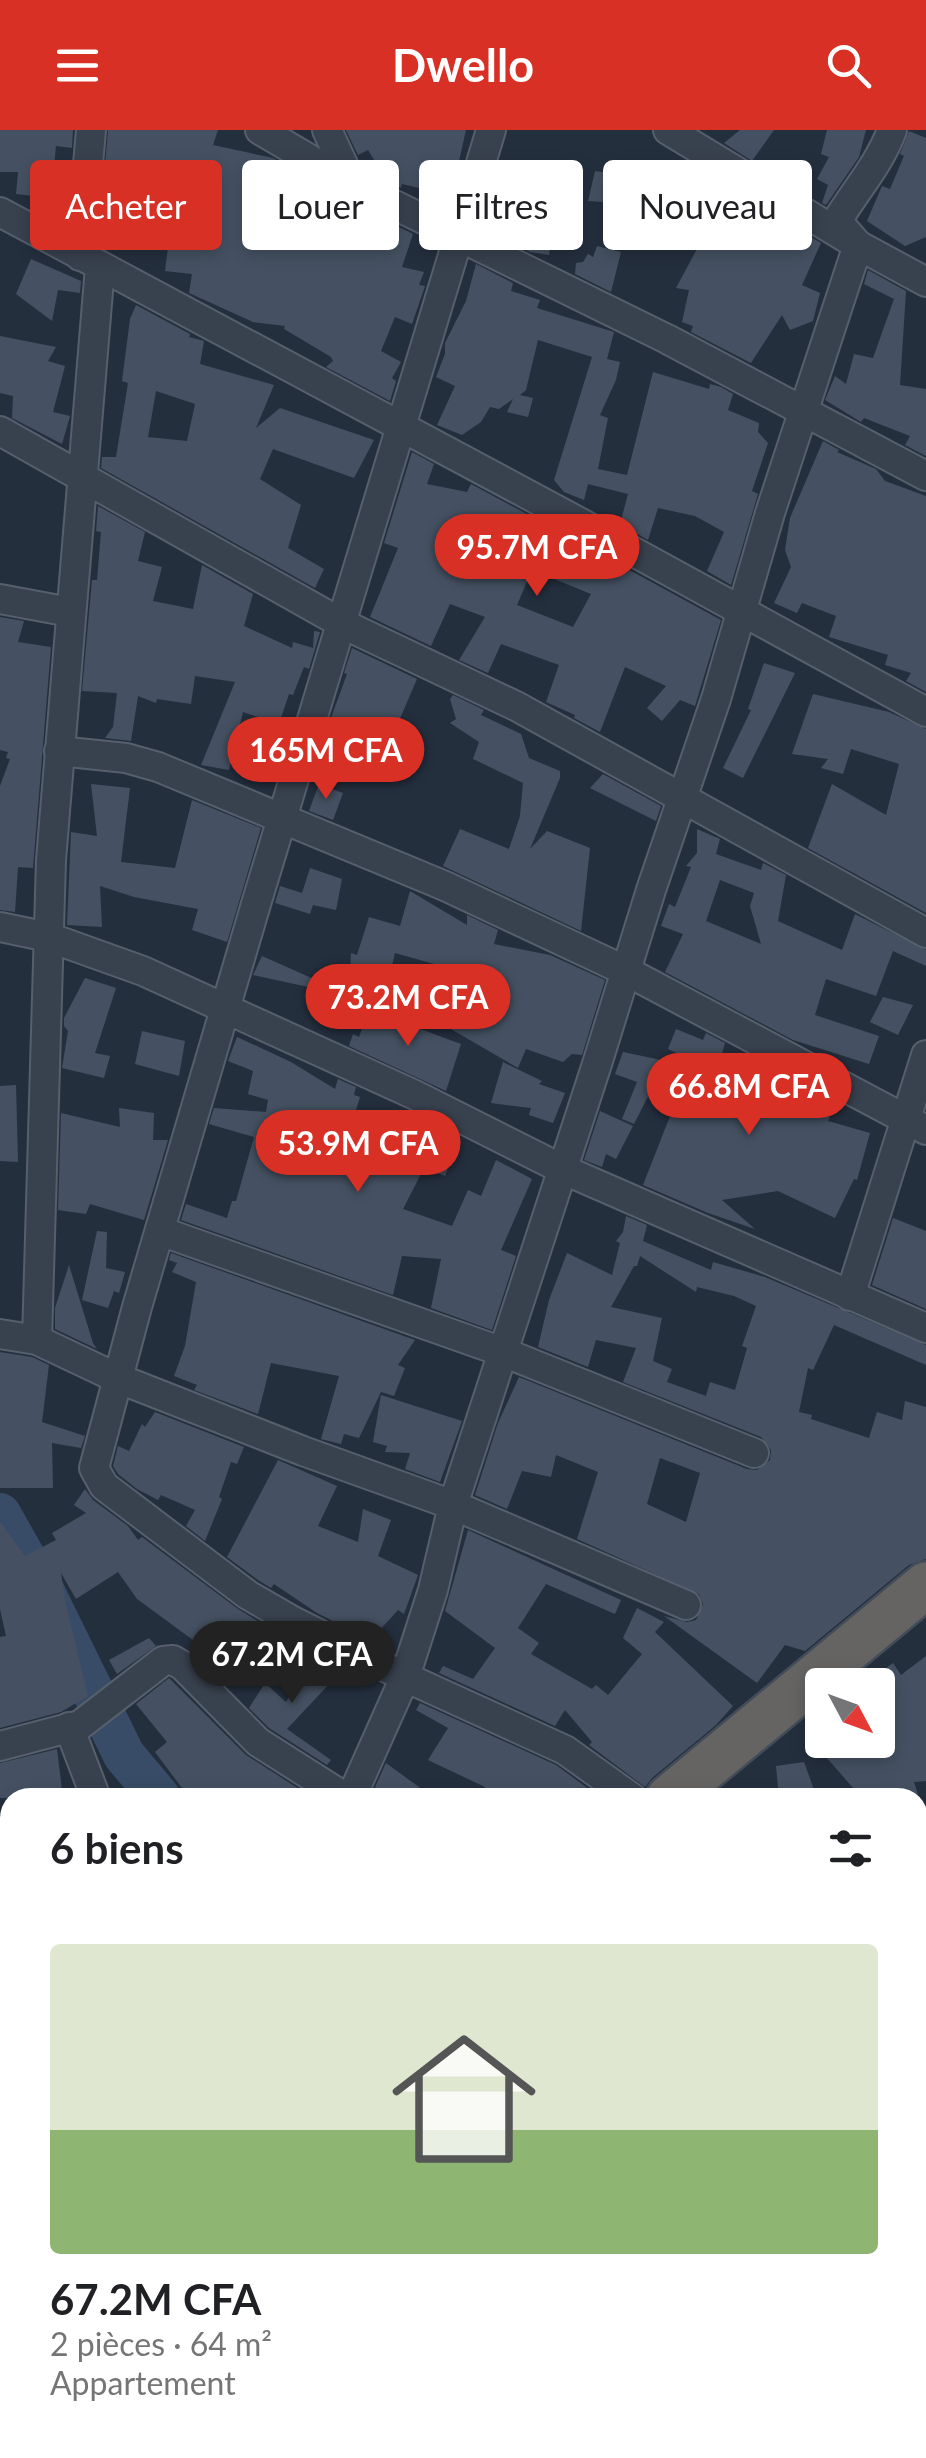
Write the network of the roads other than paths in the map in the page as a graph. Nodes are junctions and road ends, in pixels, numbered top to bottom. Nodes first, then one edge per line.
1 (92, 130) edge
2 (260, 130) edge
3 (327, 130) edge
4 (491, 130) edge
5 (668, 130) edge
6 (892, 130) edge
7 (311, 160) edge
8 (341, 160) edge
9 (482, 160) edge
10 (0, 212) edge
11 (858, 245) junction
12 (454, 250) edge
13 (482, 250) edge
14 (90, 261) junction
15 (926, 282) edge
16 (805, 413) junction
17 (402, 429) junction
18 (0, 430) edge
19 (81, 476) junction
20 (926, 476) edge
21 (0, 599) edge
22 (70, 612) junction
23 (741, 612) junction
24 (342, 624) junction
25 (926, 712) edge
26 (59, 751) junction
27 (682, 797) junction
28 (284, 818) junction
29 (0, 927) edge
30 (926, 933) edge
31 (48, 936) junction
32 (626, 971) junction
33 (226, 1008) junction
34 (926, 1055) edge
35 (916, 1125) edge
36 (562, 1169) junction
37 (160, 1231) junction
38 (850, 1296) junction
39 (926, 1328) edge
40 (0, 1334) edge
41 (36, 1340) junction
42 (503, 1352) junction
43 (117, 1378) junction
44 (754, 1452) dead end
45 (453, 1505) junction
46 (926, 1585) edge
47 (686, 1605) dead end
48 (406, 1677) junction
49 (69, 1727) junction
50 (0, 1746) edge
51 (92, 1788) edge
52 (333, 1788) edge
53 (354, 1788) edge
54 (618, 1788) edge
55 (681, 1788) edge

1 - 14 street
2 - 7 street
3 - 8 street
4 - 9 street
5 - 11 street
6 - 11 street
10 - 14 street
11 - 15 street
11 - 16 street
12 - 17 street
13 - 16 street
14 - 17 street
14 - 19 street
16 - 20 street
16 - 23 street
17 - 23 street
17 - 24 street
18 - 19 street
19 - 22 street
19 - 24 street
21 - 22 street
22 - 26 street
23 - 25 street
23 - 27 street
24 - 27 street
24 - 28 street
26 - 28 street
26 - 31 street
27 - 30 street
27 - 32 street
28 - 32 street
28 - 33 street
29 - 31 street
31 - 33 street
31 - 41 street
32 - 35 street
32 - 36 street
33 - 36 street
33 - 37 street
34 - 35 street
35 - 38 street
36 - 38 street
36 - 42 street
37 - 42 street
37 - 43 street
38 - 39 street
40 - 41 street
41 - 43 street
42 - 44 street
42 - 45 street
43 - 45 street
43 - 48 street
45 - 47 street
45 - 48 street
46 - 55 highway
48 - 53 street
48 - 54 street
49 - 50 street
49 - 51 street
49 - 52 street

